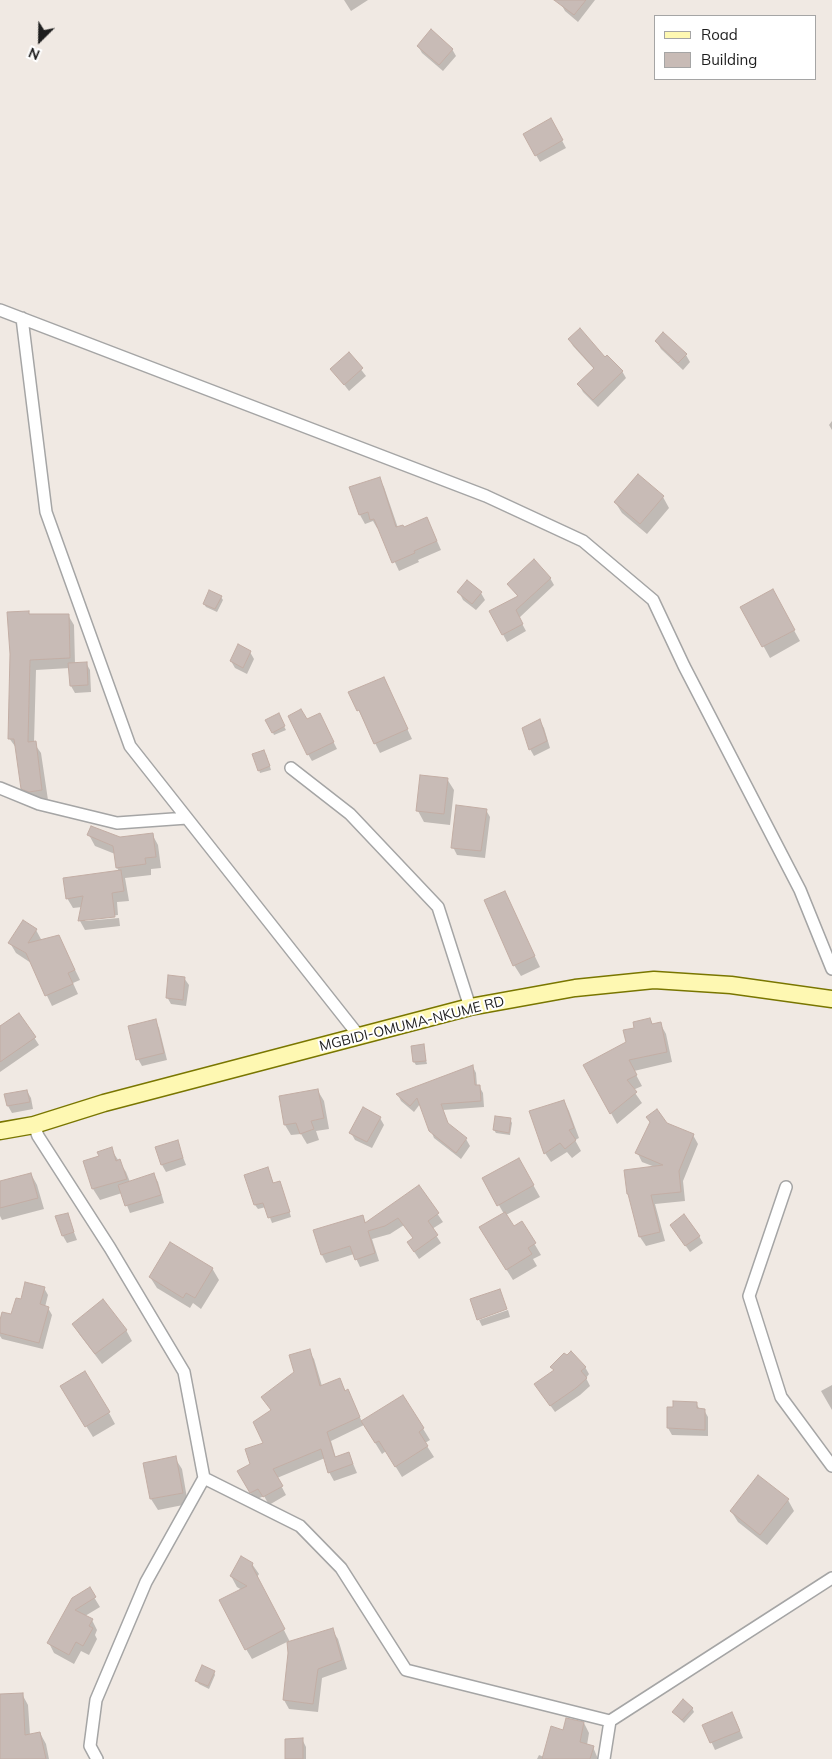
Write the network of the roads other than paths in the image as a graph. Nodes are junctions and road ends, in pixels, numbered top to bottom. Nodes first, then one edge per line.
1 (0, 310) edge
2 (22, 318) junction
3 (291, 768) dead end
4 (0, 788) edge
5 (187, 818) junction
6 (832, 969) edge
7 (832, 999) edge
8 (470, 1007) junction
9 (359, 1036) junction
10 (34, 1125) junction
11 (0, 1131) edge
12 (786, 1187) dead end
13 (832, 1466) edge
14 (204, 1478) junction
15 (832, 1578) edge
16 (610, 1721) junction
17 (97, 1759) edge
18 (604, 1759) edge

1 - 2 street
2 - 5 street
2 - 6 street
3 - 8 street
4 - 5 street
5 - 9 street
7 - 8 street, MGBIDI-OMUMA-NKUME RD
8 - 9 street, MGBIDI-OMUMA-NKUME RD
9 - 10 street, MGBIDI-OMUMA-NKUME RD
10 - 11 street, MGBIDI-OMUMA-NKUME RD
10 - 14 street
12 - 13 street
14 - 16 street
14 - 17 street
15 - 16 street
16 - 18 street

